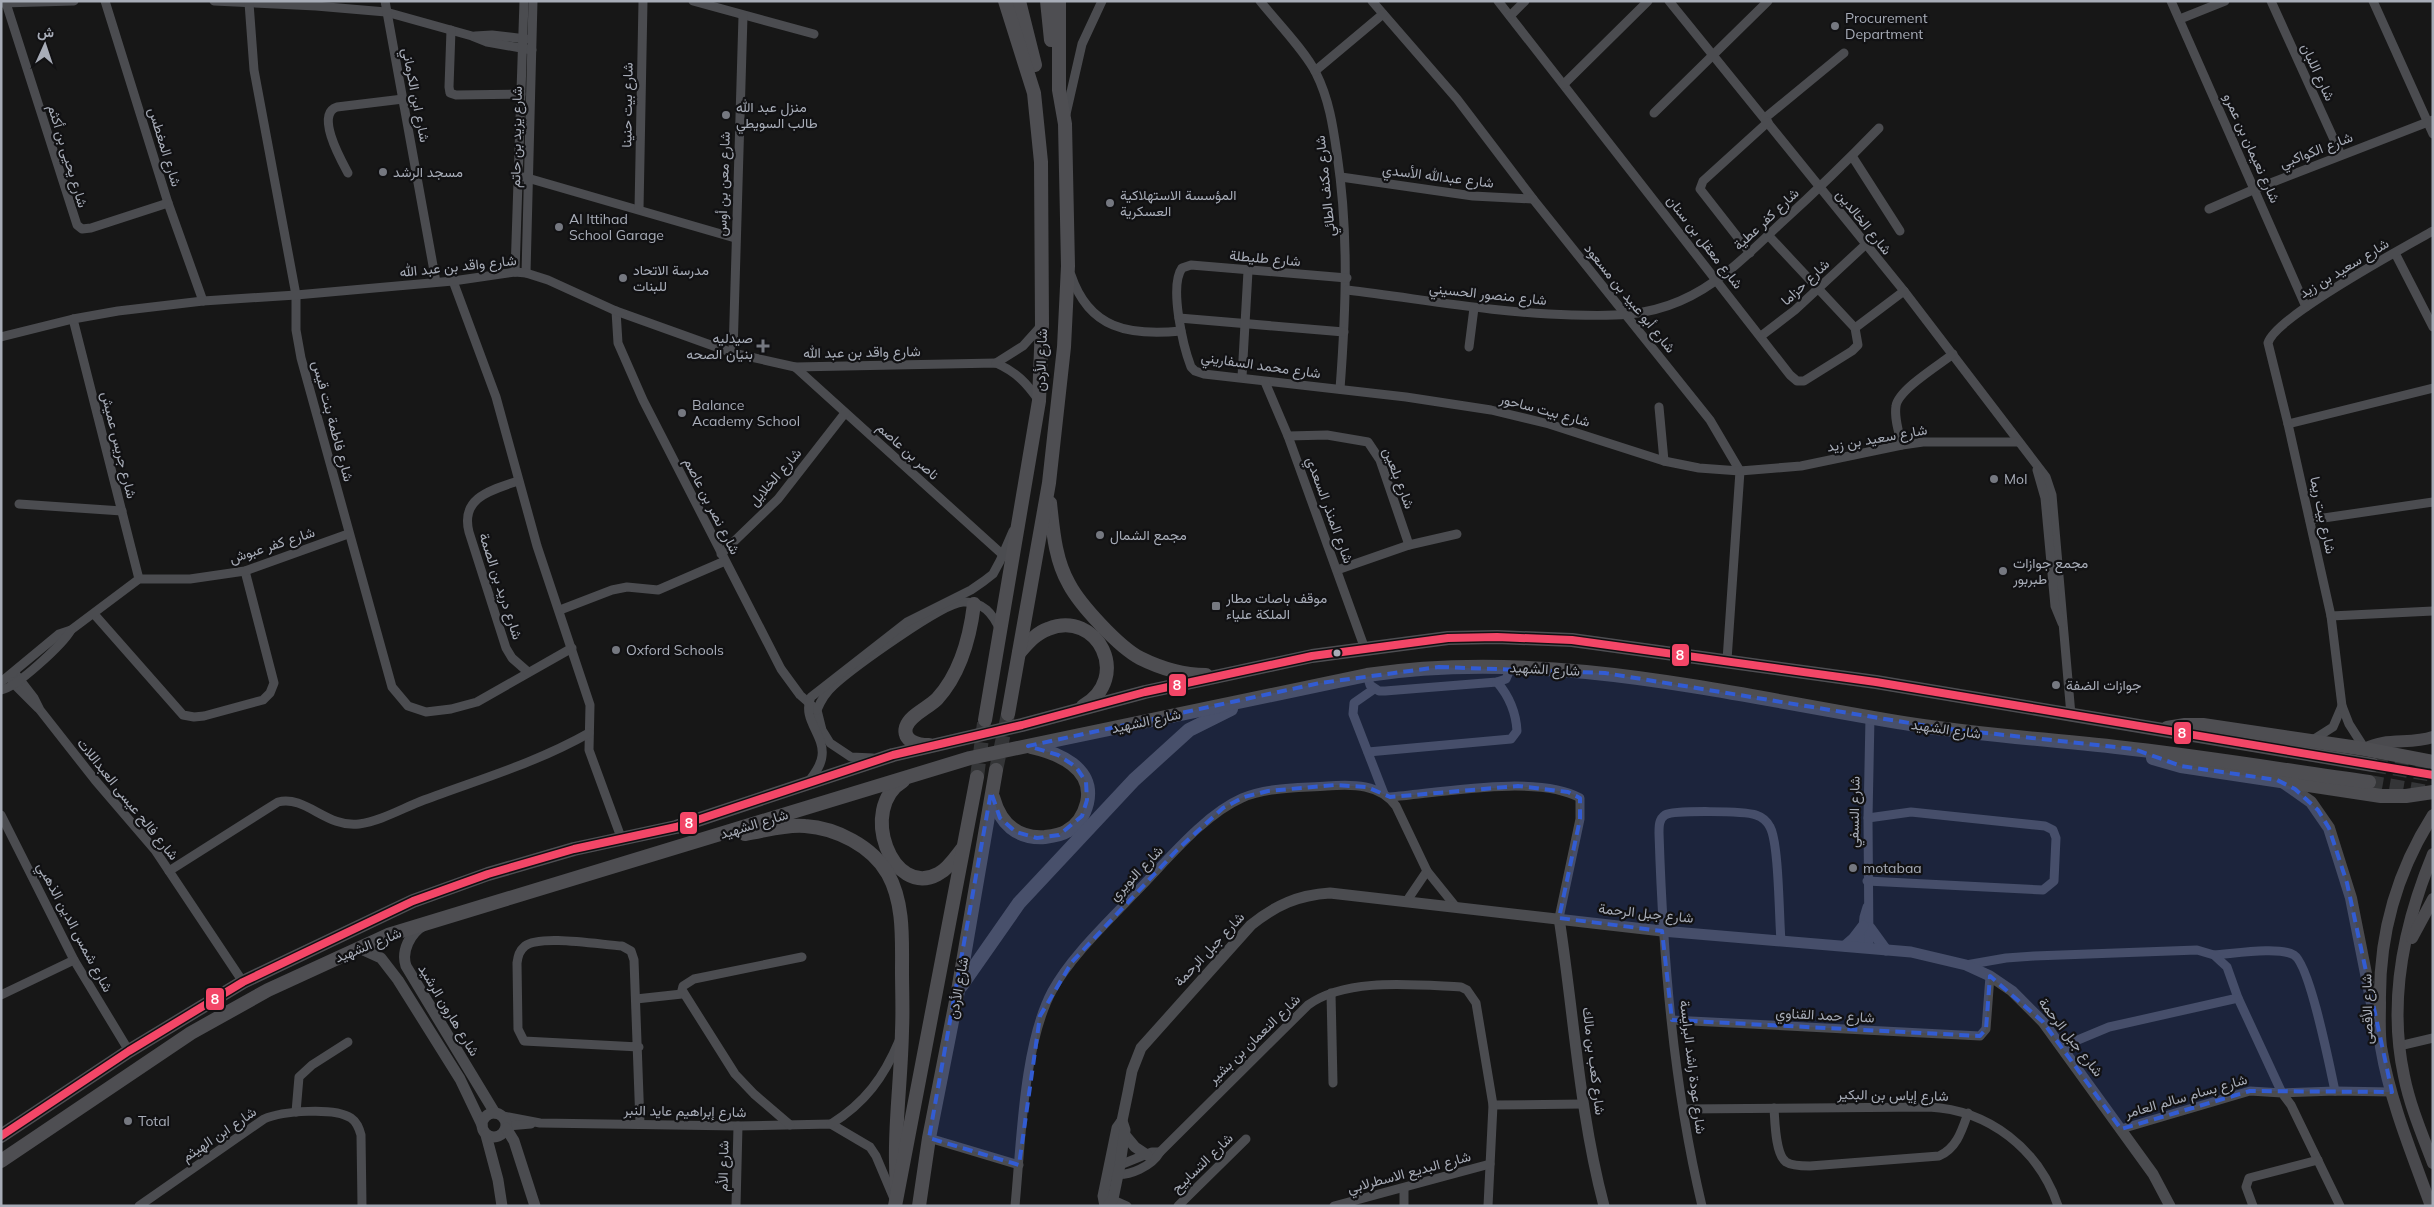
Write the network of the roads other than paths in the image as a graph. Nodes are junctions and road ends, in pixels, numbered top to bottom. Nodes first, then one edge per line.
1 (74, 1) edge
2 (105, 1) edge
3 (214, 1) edge
4 (385, 1) edge
5 (524, 1) edge
6 (533, 1) edge
7 (643, 1) edge
8 (693, 1) edge
9 (1005, 1) edge
10 (1019, 1) edge
11 (1047, 1) edge
12 (1059, 1) edge
13 (1102, 1) edge
14 (1260, 1) edge
15 (1372, 1) edge
16 (1498, 1) edge
17 (1525, 1) edge
18 (1648, 1) edge
19 (1669, 1) edge
20 (1768, 1) edge
21 (2171, 1) edge
22 (2225, 1) edge
23 (2271, 1) edge
24 (2373, 1) edge
25 (4, 3) edge
26 (249, 3) junction
27 (386, 12) junction
28 (1383, 14) junction
29 (744, 16) junction
30 (1510, 16) junction
31 (2180, 19) junction
32 (451, 30) junction
33 (814, 34) dead end
34 (521, 44) junction
35 (532, 45) junction
36 (1844, 53) dead end
37 (1712, 54) junction
38 (1315, 70) junction
39 (1564, 84) junction
40 (1059, 90) junction
41 (1034, 93) junction
42 (521, 94) junction
43 (403, 99) junction
44 (1654, 113) dead end
45 (1766, 120) junction
46 (2430, 121) edge
47 (1065, 124) junction
48 (1879, 128) dead end
49 (2433, 134) edge
50 (2341, 155) junction
51 (1852, 156) junction
52 (348, 172) dead end
53 (518, 177) junction
54 (1341, 177) junction
55 (529, 178) junction
56 (1819, 188) junction
57 (2255, 189) junction
58 (1533, 200) junction
59 (168, 203) junction
60 (639, 209) junction
61 (2209, 209) dead end
62 (2433, 230) edge
63 (1900, 231) dead end
64 (1768, 235) junction
65 (734, 238) junction
66 (1865, 245) junction
67 (1750, 253) junction
68 (2395, 253) junction
69 (1068, 266) junction
70 (1182, 268) joint
71 (1248, 271) junction
72 (515, 272) junction
73 (526, 273) junction
74 (1347, 278) junction
75 (1717, 280) junction
76 (453, 281) junction
77 (436, 282) junction
78 (1817, 288) junction
79 (1347, 290) junction
80 (1904, 291) junction
81 (296, 295) junction
82 (203, 301) junction
83 (2306, 307) junction
84 (1474, 308) junction
85 (616, 311) junction
86 (1627, 316) junction
87 (73, 318) junction
88 (1179, 318) junction
89 (1042, 324) junction
90 (1244, 324) junction
91 (2433, 327) edge
92 (1855, 328) junction
93 (1181, 331) junction
94 (1344, 332) junction
95 (2273, 333) joint
96 (1761, 336) junction
97 (1, 337) edge
98 (1469, 347) dead end
99 (732, 353) junction
100 (1953, 354) junction
101 (996, 363) junction
102 (795, 367) junction
103 (1242, 377) junction
104 (1265, 382) junction
105 (2433, 388) edge
106 (1340, 389) junction
107 (1039, 401) junction
108 (1659, 407) dead end
109 (845, 413) junction
110 (2288, 424) junction
111 (1288, 436) junction
112 (2019, 442) junction
113 (1902, 445) junction
114 (1664, 461) junction
115 (1740, 471) junction
116 (518, 481) junction
117 (1048, 488) junction
118 (2433, 502) edge
119 (19, 504) dead end
120 (122, 511) junction
121 (1021, 512) junction
122 (2310, 520) junction
123 (348, 534) junction
124 (1457, 534) dead end
125 (1409, 544) junction
126 (1003, 555) junction
127 (723, 558) junction
128 (1337, 570) junction
129 (244, 571) junction
130 (140, 579) junction
131 (972, 597) junction
132 (560, 610) junction
133 (2433, 611) edge
134 (94, 614) junction
135 (2331, 616) junction
136 (71, 630) junction
137 (1001, 630) junction
138 (572, 648) junction
139 (1366, 649) junction
140 (1018, 654) junction
141 (1727, 660) junction
142 (1511, 667) junction
143 (528, 672) junction
144 (1239, 672) junction
145 (1367, 675) junction
146 (8, 677) edge
147 (17, 682) junction
148 (1497, 682) junction
149 (1374, 688) junction
150 (1, 690) edge
151 (1252, 700) junction
152 (808, 703) junction
153 (2342, 706) junction
154 (817, 710) junction
155 (1008, 714) tunnel mouth
156 (2071, 715) junction
157 (1056, 716) junction
158 (1870, 717) junction
159 (985, 720) tunnel mouth
160 (2160, 730) junction
161 (589, 733) junction
162 (2433, 737) edge
163 (2310, 741) junction
164 (934, 745) junction
165 (1028, 746) junction
166 (2134, 749) junction
167 (2365, 749) junction
168 (1368, 752) junction
169 (893, 755) junction
170 (2433, 762) edge
171 (2373, 765) tunnel mouth
172 (996, 770) tunnel mouth
173 (918, 774) junction
174 (977, 777) tunnel mouth
175 (2277, 780) junction
176 (2369, 782) tunnel mouth
177 (806, 786) junction
178 (991, 792) junction
179 (2433, 792) edge
180 (1387, 795) junction
181 (1, 815) edge
182 (2433, 816) edge
183 (1868, 818) junction
184 (622, 840) junction
185 (690, 843) junction
186 (964, 847) junction
187 (2433, 854) edge
188 (169, 871) junction
189 (1427, 871) junction
190 (1867, 881) junction
191 (2433, 899) edge
192 (1406, 902) junction
193 (1456, 907) junction
194 (1559, 918) junction
195 (427, 923) junction
196 (1867, 927) junction
197 (1662, 931) junction
198 (1781, 941) junction
199 (1845, 946) junction
200 (359, 948) junction
201 (1865, 948) junction
202 (1886, 950) junction
203 (2214, 955) junction
204 (802, 957) dead end
205 (404, 959) junction
206 (74, 960) junction
207 (2402, 961) junction
208 (388, 965) junction
209 (1966, 965) junction
210 (1990, 976) junction
211 (243, 982) junction
212 (958, 990) junction
213 (1331, 992) junction
214 (682, 994) junction
215 (1, 996) edge
216 (2238, 998) junction
217 (636, 999) junction
218 (1672, 1020) junction
219 (902, 1031) junction
220 (2380, 1035) junction
221 (2433, 1038) edge
222 (348, 1042) dead end
223 (2399, 1046) junction
224 (639, 1047) junction
225 (2061, 1047) junction
226 (129, 1051) junction
227 (1333, 1083) dead end
228 (2335, 1091) junction
229 (2392, 1092) junction
230 (2282, 1094) junction
231 (1583, 1104) junction
232 (1493, 1105) junction
233 (1774, 1108) junction
234 (1684, 1109) junction
235 (296, 1112) junction
236 (1968, 1113) junction
237 (1122, 1121) junction
238 (640, 1124) junction
239 (831, 1124) junction
240 (790, 1125) junction
241 (738, 1126) junction
242 (497, 1127) junction
243 (2121, 1129) junction
244 (1125, 1135) junction
245 (1, 1136) edge
246 (929, 1138) junction
247 (1246, 1140) dead end
248 (1160, 1152) junction
249 (1147, 1155) junction
250 (2318, 1160) junction
251 (1, 1161) edge
252 (2433, 1163) edge
253 (1490, 1164) junction
254 (1019, 1165) junction
255 (1114, 1169) junction
256 (897, 1187) junction
257 (1404, 1188) junction
258 (1107, 1202) edge
259 (895, 1204) edge
260 (143, 1205) edge
261 (362, 1206) edge
262 (502, 1206) edge
263 (530, 1206) edge
264 (536, 1206) edge
265 (736, 1206) edge
266 (919, 1206) edge
267 (1015, 1206) edge
268 (1127, 1206) edge
269 (1178, 1206) edge
270 (1334, 1206) edge
271 (1404, 1206) edge
272 (1488, 1206) edge
273 (1604, 1206) edge
274 (1702, 1206) edge
275 (2058, 1206) edge
276 (2170, 1206) edge
277 (2253, 1206) edge
278 (2340, 1206) edge
279 (2431, 1206) edge

1 - 25 street
2 - 59 street, شارع المغطس
3 - 26 street
4 - 27 street, شارع ابن الكرماني
5 - 34 street, شارع يزيد بن حاتم
6 - 35 street, شارع يزيد بن حاتم
7 - 60 street, شارع بيت حنينا
8 - 29 street
9 - 41 highway, شارع الأردن
10 - 41 highway
11 - 40 highway
12 - 40 highway, شارع الأردن
13 - 47 street
14 - 38 street, شارع مكنف الطائي
15 - 28 street, شارع أبو عبيد بن مسعود
16 - 30 street, شارع معقل بن سنان
17 - 30 street
18 - 39 street
19 - 37 street, شارع الخالدين
20 - 37 street
21 - 31 street, شارع نعيمان بن عمرو
22 - 31 street
23 - 50 street, شارع اللبان
24 - 46 street
25 - 59 street, شارع يحيى بن أكثم
26 - 27 street
26 - 81 street, شارع فاطمة بنت قيس
27 - 32 street
27 - 43 street, شارع ابن الكرماني
28 - 38 street
28 - 58 street, شارع أبو عبيد بن مسعود
29 - 33 street
29 - 65 street, شارع معن بن أوس
30 - 39 street, شارع معقل بن سنان
31 - 57 street, شارع نعيمان بن عمرو
32 - 34 street
32 - 42 street
34 - 35 street
34 - 42 street, شارع يزيد بن حاتم
35 - 55 street, شارع يزيد بن حاتم
36 - 45 street
37 - 44 street
37 - 45 street, شارع الخالدين
38 - 54 street, شارع مكنف الطائي
39 - 75 street, شارع معقل بن سنان
40 - 47 highway, شارع الأردن
41 - 89 highway, شارع الأردن
42 - 53 street, شارع يزيد بن حاتم
43 - 52 street
43 - 77 street, شارع ابن الكرماني
45 - 56 street, شارع الخالدين
45 - 67 street
46 - 49 street
46 - 50 street, شارع الكواكبي
47 - 69 highway, شارع الأردن
48 - 51 street, شارع كفر عطية
50 - 57 street, شارع الكواكبي
51 - 56 street, شارع كفر عطية
51 - 63 street
53 - 55 street
53 - 72 street, شارع يزيد بن حاتم
54 - 58 street, شارع عبدالله الأسدي
54 - 74 street, شارع مكنف الطائي
55 - 60 street
55 - 73 street, شارع يزيد بن حاتم
56 - 64 street, شارع كفر عطية
56 - 66 street, شارع الخالدين
57 - 61 street, شارع الكواكبي
57 - 83 street, شارع نعيمان بن عمرو
58 - 86 street, شارع أبو عبيد بن مسعود
59 - 82 street, شارع المغطس
60 - 65 street
62 - 68 street, شارع سعيد بن زيد
64 - 67 street, شارع كفر عطية
64 - 78 street
65 - 99 street, شارع معن بن أوس
66 - 78 street, شارع حزاما
66 - 80 street, شارع الخالدين
67 - 75 street, شارع كفر عطية
68 - 83 street, شارع سعيد بن زيد
68 - 91 street
69 - 93 street
69 - 117 highway, شارع الأردن
70 - 71 street, شارع طليطلة
70 - 88 street, شارع محمد السفاريني
71 - 74 street, شارع طليطلة
71 - 90 street
72 - 73 street, شارع واقد بن عبد الله
72 - 76 street, شارع واقد بن عبد الله
73 - 85 street, شارع واقد بن عبد الله
74 - 79 street, شارع مكنف الطائي
75 - 86 street, شارع كفر عطية
75 - 96 street, شارع معقل بن سنان
76 - 77 street, شارع واقد بن عبد الله
76 - 116 street
77 - 81 street, شارع واقد بن عبد الله
78 - 92 street
78 - 96 street, شارع حزاما
79 - 84 street, شارع منصور الحسيني
79 - 94 street, شارع مكنف الطائي
80 - 92 street
80 - 100 street, شارع الخالدين
81 - 82 street, شارع واقد بن عبد الله
81 - 123 street, شارع فاطمة بنت قيس
82 - 87 street, شارع واقد بن عبد الله
83 - 95 street, شارع سعيد بن زيد
84 - 86 street, شارع منصور الحسيني
84 - 98 street
85 - 99 street, شارع واقد بن عبد الله
85 - 127 street, شارع نصر بن عاصم
86 - 115 street, شارع أبو عبيد بن مسعود
87 - 97 street, شارع واقد بن عبد الله
87 - 120 street, شارع جريس عميش
88 - 90 street
88 - 93 street, شارع محمد السفاريني
89 - 101 street
89 - 107 highway, شارع الأردن
90 - 94 street
90 - 103 street
92 - 96 street, شارع معقل بن سنان
93 - 103 street, شارع محمد السفاريني
94 - 106 street, شارع مكنف الطائي
95 - 110 street, شارع بيت ريما
99 - 102 street, شارع واقد بن عبد الله
100 - 112 street, شارع الخالدين
100 - 113 street
101 - 102 street, شارع واقد بن عبد الله
101 - 107 street
102 - 109 street, ناصر بن عاصم
103 - 104 street, شارع محمد السفاريني
104 - 106 street, شارع محمد السفاريني
104 - 111 street, شارع المنذر السعدي
105 - 110 street
106 - 114 street, شارع بيت ساحور
107 - 121 highway, شارع الأردن
108 - 114 street
109 - 126 street, ناصر بن عاصم
109 - 127 street, شارع الخلايل
110 - 122 street, شارع بيت ريما
111 - 125 street, شارع بلعين
111 - 128 street, شارع المنذر السعدي
112 - 113 street, شارع سعيد بن زيد
112 - 156 street, شارع الخالدين
113 - 115 street, شارع سعيد بن زيد
114 - 115 street, شارع بيت ساحور
115 - 141 street
116 - 132 street
116 - 143 street, شارع دريد بن الصمة
117 - 140 highway, شارع الأردن
117 - 144 highway
118 - 122 street
119 - 120 street
120 - 130 street, شارع جريس عميش
121 - 126 street
121 - 137 highway, شارع الأردن
122 - 135 street, شارع بيت ريما
123 - 129 street, شارع كفر عبوش
123 - 143 street, شارع فاطمة بنت قيس
124 - 125 street
125 - 128 street
126 - 131 street
127 - 132 street, شارع الخلايل
127 - 152 street, شارع نصر بن عاصم
128 - 139 street, شارع المنذر السعدي
129 - 130 street, شارع كفر عبوش
129 - 134 street
130 - 134 street
131 - 137 street
131 - 152 street
131 - 154 street
131 - 164 highway
132 - 138 street
133 - 135 street
134 - 136 street
135 - 153 street, شارع بيت ريما
136 - 146 street
136 - 147 street
137 - 159 highway, شارع الأردن
138 - 143 street
138 - 161 street
139 - 141 highway, شارع الشهيد
139 - 144 highway, شارع الشهيد
140 - 155 highway, شارع الأردن
140 - 157 highway
141 - 156 highway, شارع الشهيد
142 - 145 highway, شارع الشهيد
142 - 148 street
142 - 158 highway, شارع الشهيد
144 - 157 highway, شارع الشهيد
145 - 149 street
145 - 151 highway, شارع الشهيد
146 - 147 street, شارع فالح عيسى العبداللات
147 - 150 street
147 - 188 street, شارع فالح عيسى العبداللات
148 - 149 street
148 - 168 street
149 - 168 street
151 - 165 highway, شارع الشهيد
151 - 212 highway
152 - 154 street, شارع نصر بن عاصم
152 - 177 street, شارع نصر بن عاصم
153 - 163 street
153 - 167 street, شارع بيت ريما
154 - 169 street
156 - 160 highway, شارع الشهيد
157 - 164 highway, شارع الشهيد
158 - 166 highway, شارع الشهيد
158 - 183 street, شارع النسفي
160 - 163 highway
160 - 171 highway, شارع الشهيد
161 - 184 street
161 - 188 street
162 - 167 main road
163 - 167 highway
164 - 169 highway, شارع الشهيد
165 - 173 highway, شارع الشهيد
165 - 178 highway
166 - 175 highway
166 - 176 highway, شارع الشهيد
167 - 170 highway
168 - 180 street
169 - 177 highway, شارع الشهيد
172 - 178 highway, شارع الأردن
173 - 185 highway, شارع الشهيد
173 - 186 highway
174 - 186 highway, شارع الأردن
175 - 179 highway
175 - 220 main road
177 - 184 highway, شارع الشهيد
178 - 212 highway, شارع الأردن
180 - 189 street
180 - 194 street
180 - 254 street, شارع النويري
181 - 206 street, شارع شمس الدين الذهبي
182 - 220 main road, شارع الأقصى
183 - 190 street, شارع النسفي
183 - 190 street
184 - 211 highway, شارع الشهيد
185 - 195 highway, شارع الشهيد
185 - 219 highway
186 - 256 highway, شارع الأردن
187 - 207 main road
188 - 211 street, شارع فالح عيسى العبداللات
189 - 192 street
189 - 193 street
190 - 196 street, شارع النسفي
191 - 207 main road
192 - 193 street, شارع جبل الرحمة
192 - 237 street, شارع جبل الرحمة
193 - 194 street, شارع جبل الرحمة
194 - 197 street, شارع جبل الرحمة
194 - 231 street, شارع كعب بن مالك
195 - 200 highway, شارع الشهيد
195 - 205 street, شارع هارون الرشيد
196 - 199 street
196 - 201 street, شارع النسفي
196 - 202 street
197 - 198 street, شارع جبل الرحمة
197 - 198 street, شارع عودة راشد البرايسة
197 - 218 street, شارع عودة راشد البرايسة
198 - 199 street, شارع جبل الرحمة
199 - 201 street, شارع جبل الرحمة
200 - 208 street, شارع هارون الرشيد
200 - 251 highway, شارع الشهيد
201 - 202 street, شارع جبل الرحمة
202 - 209 street, شارع جبل الرحمة
203 - 209 street
203 - 216 street
203 - 228 street
204 - 214 street
205 - 208 street
205 - 242 street, شارع هارون الرشيد
206 - 215 street
206 - 226 street, شارع شمس الدين الذهبي
207 - 223 main road
208 - 242 street, شارع هارون الرشيد
209 - 210 street, شارع جبل الرحمة
210 - 218 street, شارع حمد القناوي
210 - 225 street, شارع جبل الرحمة
211 - 226 highway, شارع الشهيد
212 - 246 highway, شارع الأردن
213 - 227 street
213 - 232 street, شارع النعمان بن بشير
213 - 248 street, شارع النعمان بن بشير
214 - 217 street
214 - 240 street
216 - 225 street
216 - 230 street
217 - 224 street
217 - 224 street
218 - 234 street, شارع عودة راشد البرايسة
219 - 239 street
219 - 256 highway
220 - 229 main road, شارع الأقصى
221 - 223 street
222 - 235 street
223 - 252 main road
224 - 238 street
225 - 243 street, شارع جبل الرحمة
226 - 245 highway, شارع الشهيد
228 - 229 street, شارع بسام سالم العامر
228 - 230 street, شارع بسام سالم العامر
229 - 279 main road, شارع الأقصى
230 - 243 street, شارع بسام سالم العامر
230 - 250 street
231 - 232 street
231 - 273 street, شارع كعب بن مالك
232 - 253 street, شارع النعمان بن بشير
233 - 234 street, شارع إياس بن البكير
233 - 236 street, شارع إياس بن البكير
233 - 236 street
234 - 274 street, شارع عودة راشد البرايسة
235 - 260 street, شارع ابن الهيثم
235 - 261 street, شارع ابن الهيثم
236 - 275 street, شارع إياس بن البكير
237 - 244 street, شارع جبل الرحمة
237 - 255 street, شارع جبل الرحمة
238 - 241 street, شارع إبراهيم عايد النبر
238 - 242 street, شارع إبراهيم عايد النبر
239 - 240 street, شارع إبراهيم عايد النبر
239 - 259 street
240 - 241 street, شارع إبراهيم عايد النبر
241 - 265 street, شارع الأم
242 - 262 street
242 - 263 street, شارع هارون الرشيد
242 - 264 street, شارع هارون الرشيد
243 - 276 street, شارع جبل الرحمة
244 - 249 street
244 - 255 street, شارع جبل الرحمة
246 - 254 street
246 - 266 highway, شارع الأردن
247 - 269 street, شارع التسابيح
248 - 249 street
248 - 255 street, شارع النعمان بن بشير
249 - 255 street
250 - 277 street
250 - 278 street
253 - 257 street, شارع البديع الاسطرلابي
253 - 272 street, شارع النعمان بن بشير
254 - 267 street, شارع النويري
255 - 258 street, شارع جبل الرحمة
256 - 259 highway, شارع الأردن
257 - 270 street, شارع البديع الاسطرلابي
257 - 271 street
258 - 268 street

